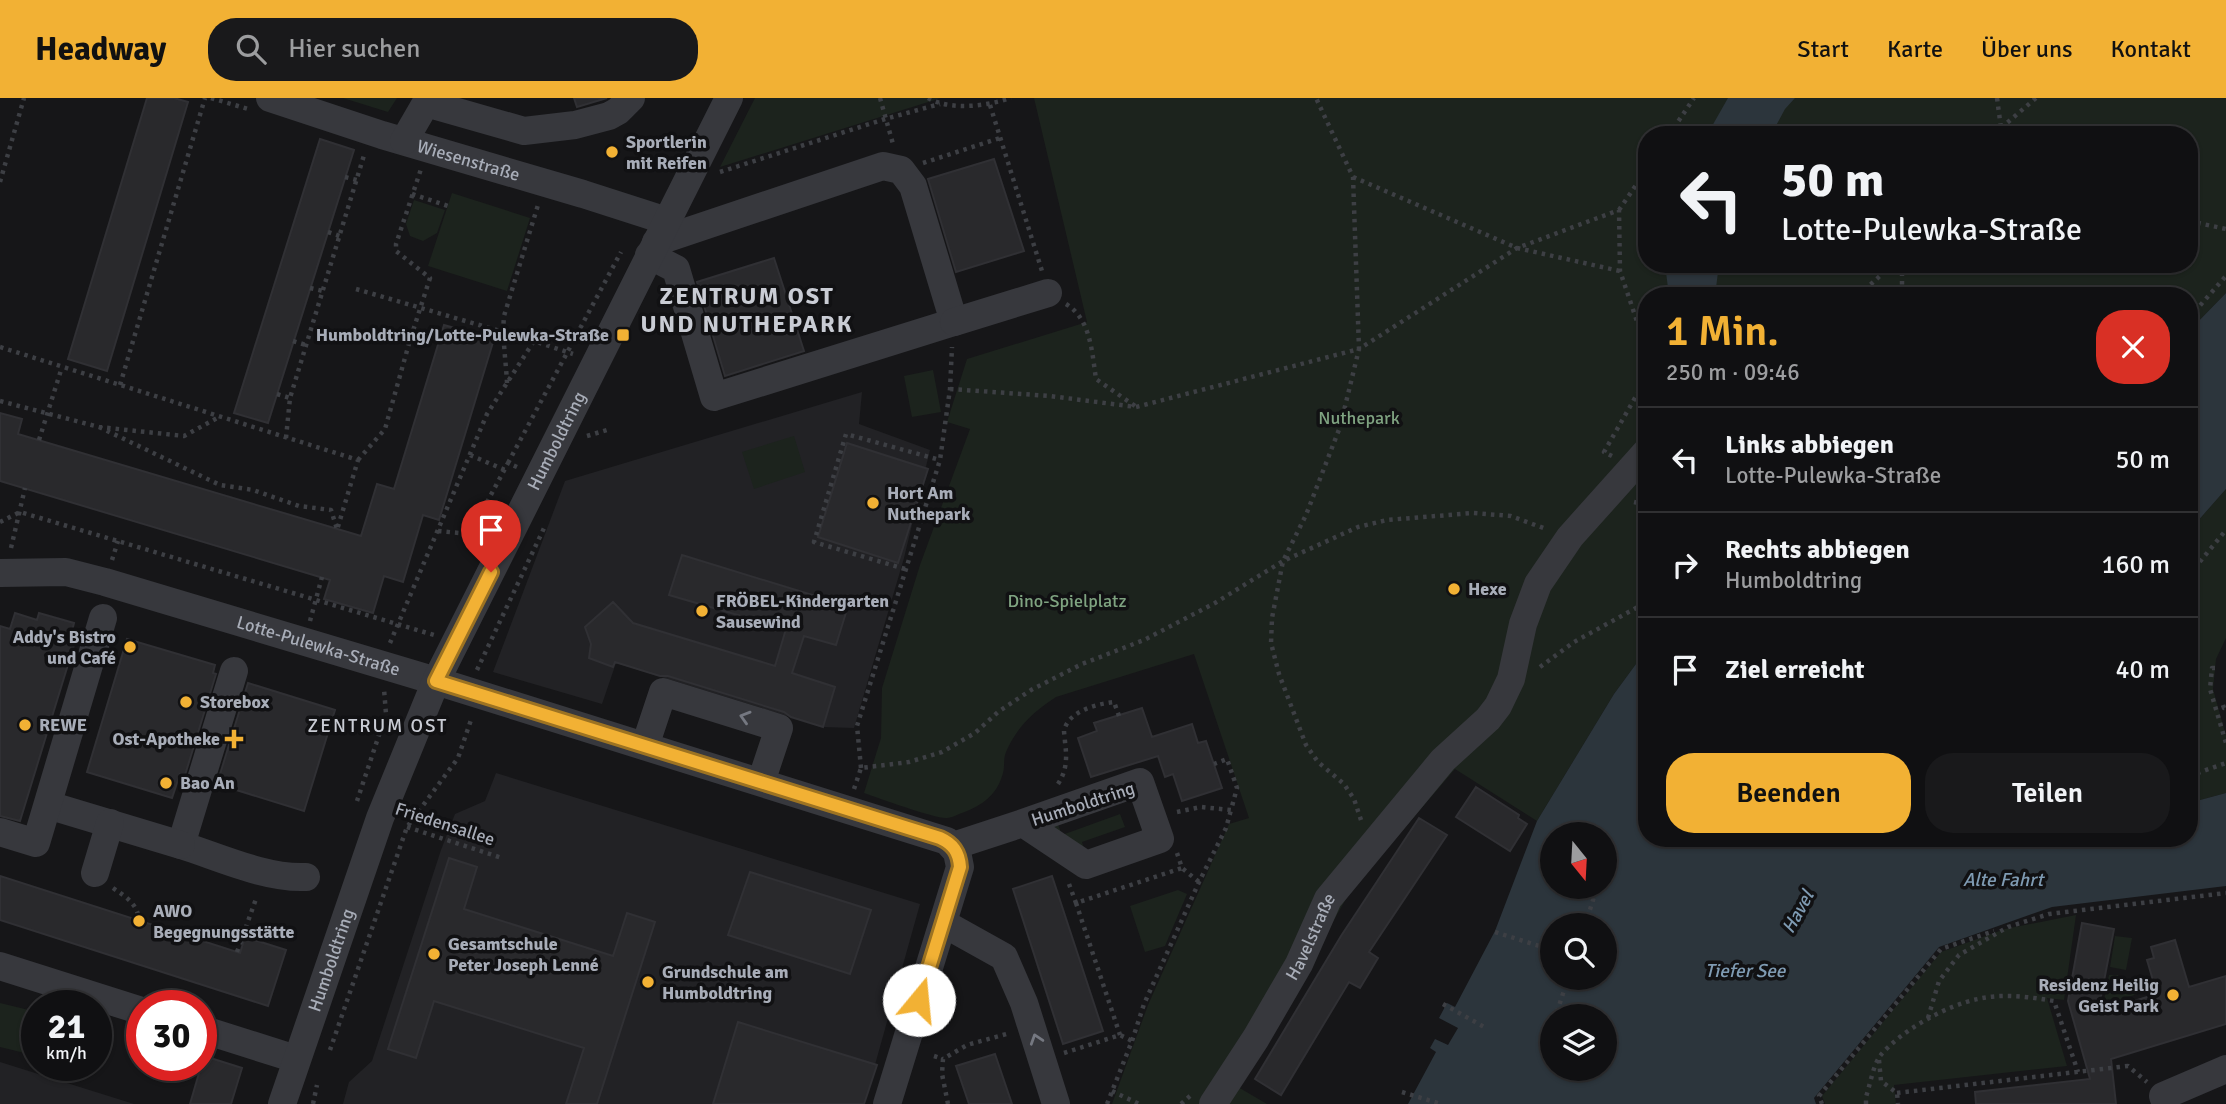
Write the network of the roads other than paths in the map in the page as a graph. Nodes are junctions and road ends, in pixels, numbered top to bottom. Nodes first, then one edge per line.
1 (270, 98) edge
2 (631, 98) edge
3 (729, 98) edge
4 (428, 101) edge
5 (416, 144) junction
6 (657, 240) junction
7 (1048, 293) road end
8 (954, 322) junction
9 (1638, 460) edge
10 (2, 573) edge
11 (103, 618) dead end
12 (234, 671) dead end
13 (436, 681) junction
14 (645, 746) junction
15 (761, 782) junction
16 (48, 804) junction
17 (110, 823) junction
18 (1023, 823) junction
19 (0, 832) edge
20 (181, 845) junction
21 (953, 846) junction
22 (95, 873) road end
23 (306, 877) dead end
24 (943, 923) junction
25 (0, 967) edge
26 (126, 1006) edge
27 (217, 1034) edge
28 (296, 1059) junction
29 (2226, 1069) edge
30 (2165, 1100) edge
31 (282, 1104) edge
32 (887, 1104) edge
33 (1056, 1104) edge
34 (1213, 1104) edge

1 - 5 street, Wiesenstraße
2 - 4 street
3 - 6 street, Humboldtring
4 - 5 street
5 - 6 street, Wiesenstraße
6 - 8 street
6 - 8 street, Wiesenstraße
6 - 13 street, Humboldtring
7 - 8 street
9 - 34 street, Havelstraße
10 - 13 street, Lotte-Pulewka-Straße
11 - 16 street
12 - 20 street
13 - 14 street, Lotte-Pulewka-Straße
13 - 28 street, Humboldtring
14 - 15 street, Lotte-Pulewka-Straße
15 -> 14 street
15 - 21 street, Lotte-Pulewka-Straße
16 - 17 street
16 - 19 street
17 - 20 street
17 - 22 street
18 - 18 street, Humboldtring
18 - 21 street, Humboldtring
20 - 23 street
21 - 24 street
24 - 32 street
33 -> 24 street
25 - 26 street
27 - 28 street
28 - 31 street, Humboldtring
29 - 30 street

